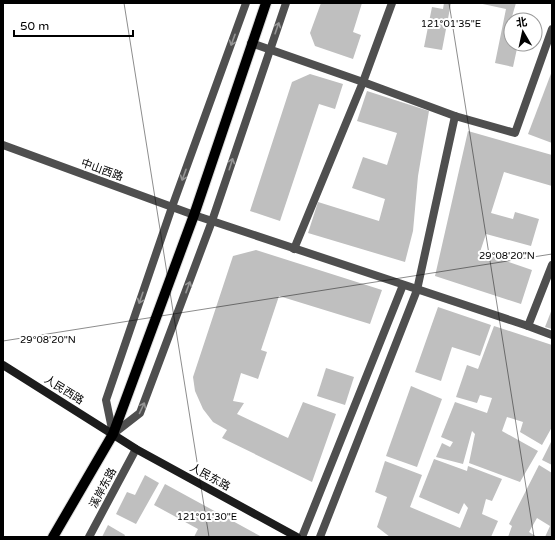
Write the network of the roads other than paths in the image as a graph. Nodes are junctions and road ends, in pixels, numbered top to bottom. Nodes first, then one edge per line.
1 (246, 3) edge
2 (266, 3) edge
3 (286, 3) edge
4 (392, 3) edge
5 (552, 29) edge
6 (251, 43) junction
7 (269, 48) junction
8 (363, 82) junction
9 (455, 116) junction
10 (3, 145) edge
11 (172, 207) junction
12 (194, 215) junction
13 (212, 221) junction
14 (294, 249) junction
15 (552, 265) edge
16 (403, 285) junction
17 (417, 290) junction
18 (528, 326) junction
19 (552, 335) edge
20 (3, 364) edge
21 (113, 434) junction
22 (136, 449) junction
23 (53, 537) edge
24 (89, 537) edge
25 (297, 537) edge
26 (302, 537) edge
27 (320, 537) edge

1 -> 11 street
2 - 6 main road
7 -> 3 street
4 - 8 street
5 - 9 street
6 - 7 street
6 - 12 main road
7 - 8 street
13 -> 7 street
8 - 9 street
8 - 14 street
9 - 17 street
10 - 11 street, 中山西路
11 - 12 street, 中山西路
11 -> 21 street
12 - 13 street, 中山西路
12 - 21 main road
13 - 14 street, 中山西路
21 -> 13 street
14 - 16 street, 中山西路
15 - 18 street
16 - 17 street, 中山西路
16 - 26 street
17 - 18 street, 中山西路
17 - 27 street
18 - 19 street
20 - 21 main road, 人民西路
21 - 22 main road, 人民东路
21 - 23 main road
22 - 24 street, 溪岸东路
22 - 25 main road, 人民东路

